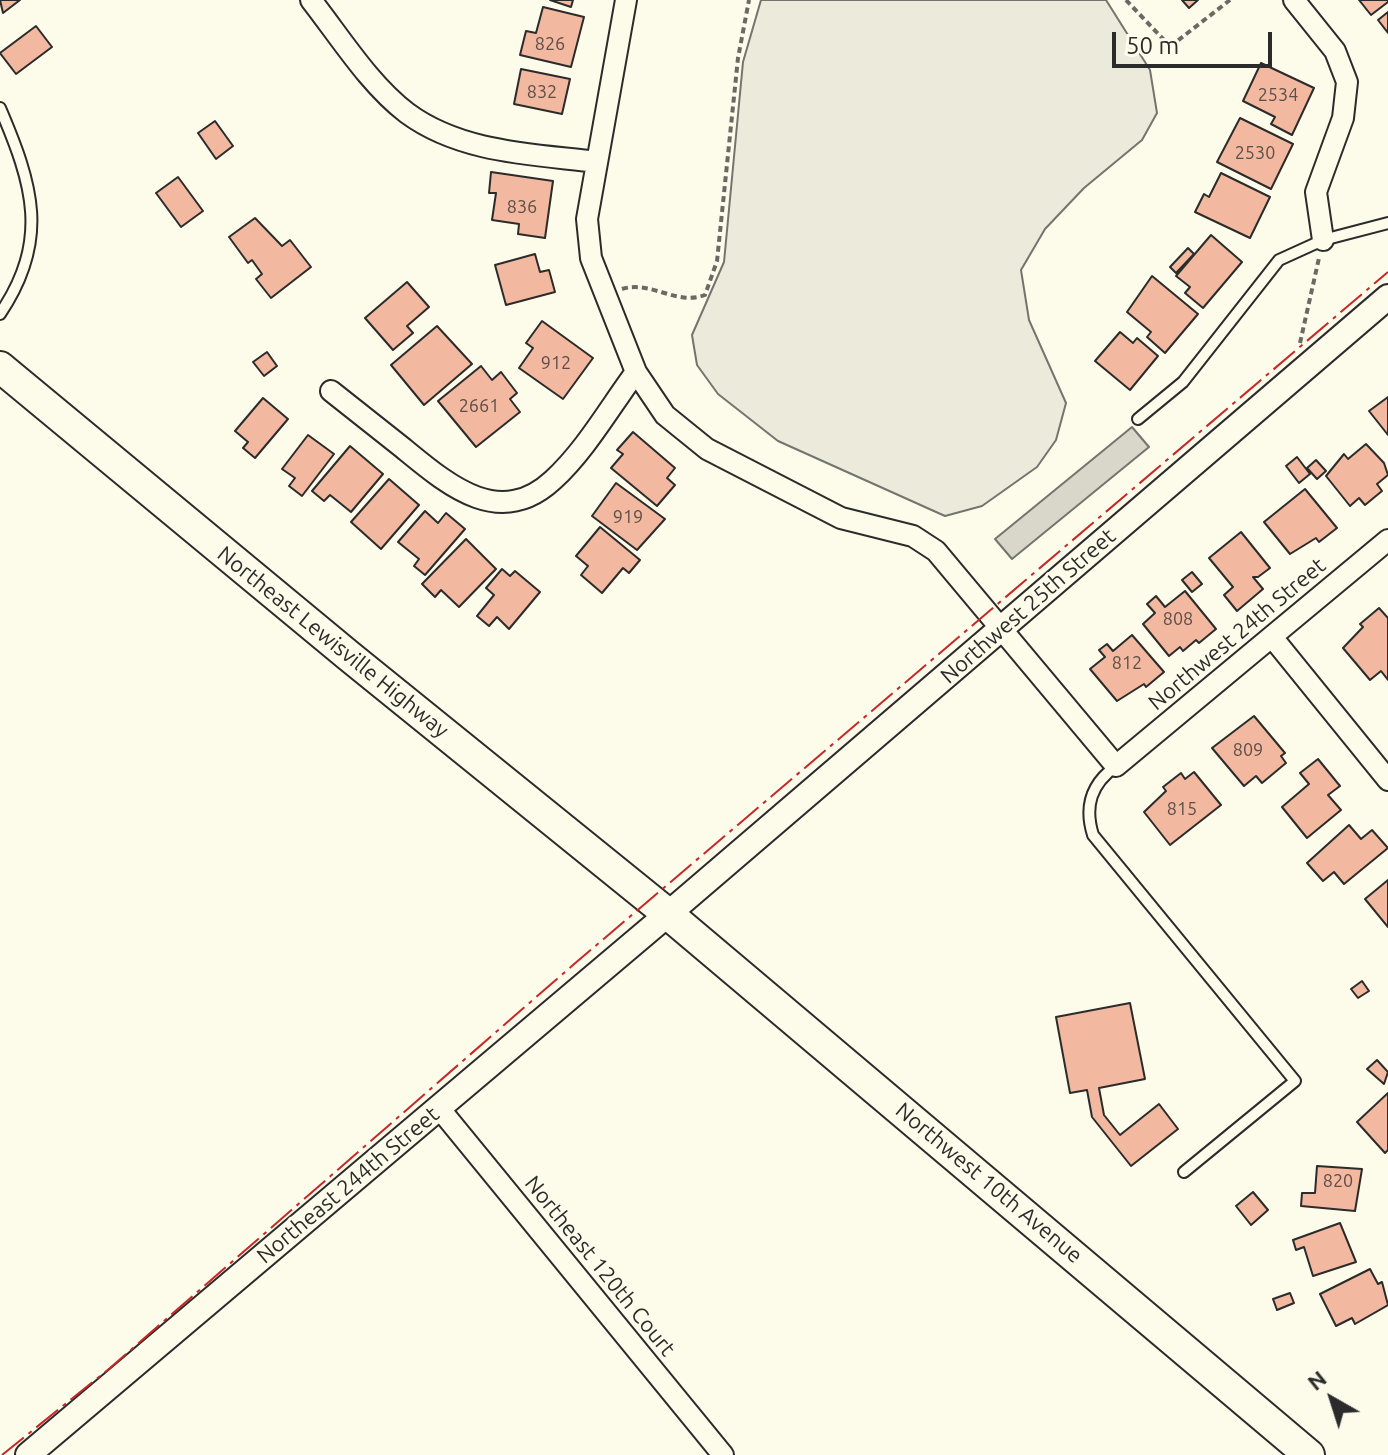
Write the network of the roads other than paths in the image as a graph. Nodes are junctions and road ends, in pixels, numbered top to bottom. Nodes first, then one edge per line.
1 (311, 0) edge
2 (626, 0) edge
3 (1294, 0) edge
4 (0, 108) edge
5 (597, 162) junction
6 (1388, 223) edge
7 (1323, 240) junction
8 (1388, 297) edge
9 (0, 314) edge
10 (0, 367) edge
11 (636, 372) junction
12 (331, 391) dead end
13 (1138, 419) dead end
14 (1388, 540) edge
15 (1001, 629) junction
16 (1272, 637) junction
17 (1116, 766) junction
18 (1388, 780) edge
19 (668, 914) junction
20 (439, 1108) junction
21 (1184, 1172) dead end
22 (28, 1455) edge
23 (723, 1455) edge
24 (1309, 1455) edge

1 - 5 street
2 - 5 street
3 - 7 street
4 - 9 lane
5 - 11 street
6 - 7 lane
7 - 13 lane
8 - 15 street, Northwest 25th Street
10 - 19 main road, Northeast Lewisville Highway
11 - 12 street
11 - 15 street
14 - 16 street, Northwest 24th Street
15 - 17 street
15 - 19 street, Northwest 25th Street
16 - 17 street, Northwest 24th Street
16 - 18 street
17 - 21 lane
19 - 20 street, Northeast 244th Street
19 - 24 main road, Northwest 10th Avenue
20 - 22 street, Northeast 244th Street
20 - 23 street, Northeast 120th Court

